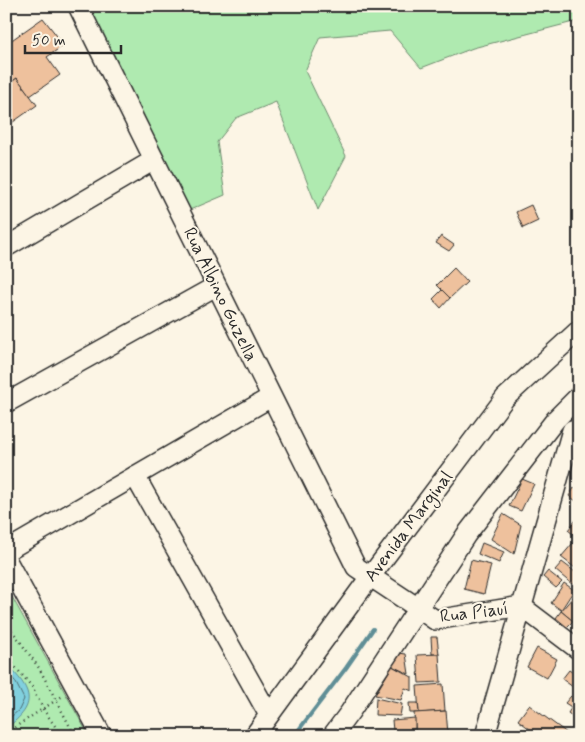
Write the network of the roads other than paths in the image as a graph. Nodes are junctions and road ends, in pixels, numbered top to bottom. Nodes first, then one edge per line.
1 (78, 6) edge
2 (154, 160) junction
3 (6, 247) edge
4 (216, 286) junction
5 (579, 330) edge
6 (579, 396) edge
7 (271, 397) junction
8 (6, 403) edge
9 (556, 418) junction
10 (575, 433) edge
11 (135, 476) junction
12 (6, 551) edge
13 (6, 558) edge
14 (370, 577) junction
15 (521, 606) junction
16 (418, 608) junction
17 (579, 650) edge
18 (269, 715) junction
19 (102, 736) edge
20 (254, 736) edge
21 (332, 736) edge
22 (485, 736) edge

1 - 2 street, Rua Albino Guzella
2 - 3 street
2 - 4 street, Rua Albino Guzella
4 - 7 street, Rua Albino Guzella
4 - 8 street
5 - 14 street, Avenida Marginal
6 - 9 street
7 - 11 street
7 - 14 street, Rua Albino Guzella
9 - 10 street
9 - 16 street
10 - 15 street
11 - 12 street
11 - 18 street
13 - 19 street
14 - 16 street, Rua Piauí
14 - 18 street, Avenida Marginal
15 - 16 street, Rua Piauí
15 - 17 street, Rua Piauí
15 - 22 street
16 - 21 street
18 - 20 street, Avenida Marginal

